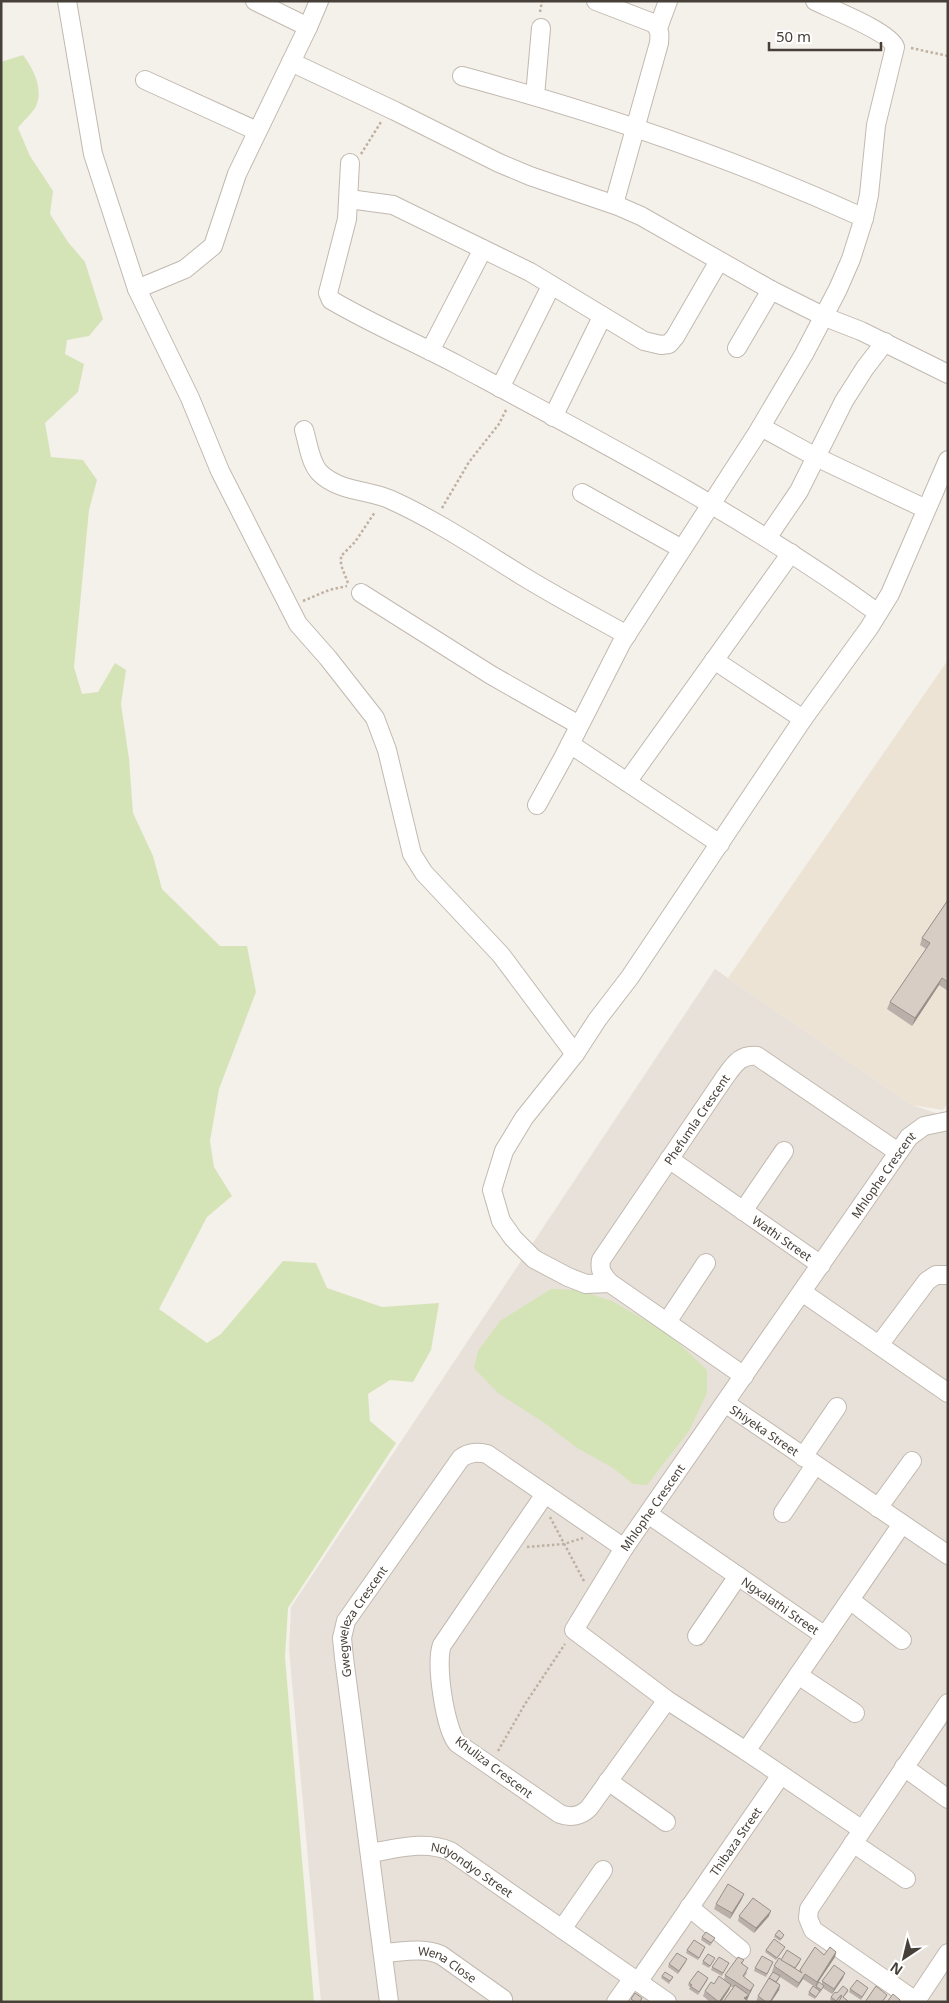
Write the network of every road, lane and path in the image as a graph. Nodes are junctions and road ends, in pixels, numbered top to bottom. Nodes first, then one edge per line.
1 (67, 1) edge
2 (255, 1) edge
3 (318, 1) edge
4 (596, 1) edge
5 (668, 1) edge
6 (815, 1) edge
7 (308, 27) junction
8 (541, 28) dead end
9 (658, 28) junction
10 (895, 47) junction
11 (948, 56) edge
12 (291, 62) junction
13 (462, 76) dead end
14 (145, 80) dead end
15 (535, 96) junction
16 (387, 107) junction
17 (635, 128) junction
18 (258, 131) junction
19 (350, 163) joint
20 (350, 199) junction
21 (614, 204) junction
22 (864, 218) junction
23 (483, 249) junction
24 (719, 261) junction
25 (551, 286) junction
26 (137, 289) junction
27 (771, 290) junction
28 (825, 316) junction
29 (602, 317) junction
30 (885, 342) junction
31 (737, 348) dead end
32 (430, 351) junction
33 (948, 374) edge
34 (507, 392) junction
35 (553, 417) junction
36 (761, 426) junction
37 (304, 430) dead end
38 (816, 457) junction
39 (948, 460) edge
40 (582, 493) dead end
41 (385, 498) junction
42 (713, 504) junction
43 (926, 509) junction
44 (433, 523) junction
45 (768, 538) junction
46 (682, 549) junction
47 (790, 553) junction
48 (361, 592) dead end
49 (288, 605) junction
50 (878, 613) junction
51 (627, 634) junction
52 (714, 660) junction
53 (804, 718) junction
54 (579, 725) junction
55 (570, 744) junction
56 (627, 782) junction
57 (537, 804) dead end
58 (720, 844) junction
59 (575, 1054) junction
60 (948, 1120) edge
61 (784, 1151) dead end
62 (898, 1152) junction
63 (669, 1160) junction
64 (743, 1211) junction
65 (706, 1263) dead end
66 (821, 1265) junction
67 (948, 1275) edge
68 (610, 1283) junction
69 (802, 1292) junction
70 (667, 1322) junction
71 (880, 1345) junction
72 (744, 1376) junction
73 (948, 1393) edge
74 (725, 1403) junction
75 (837, 1407) dead end
76 (809, 1461) junction
77 (912, 1461) dead end
78 (543, 1498) junction
79 (878, 1508) junction
80 (783, 1513) dead end
81 (648, 1514) junction
82 (902, 1524) junction
83 (601, 1532) junction
84 (564, 1544) junction
85 (508, 1548) junction
86 (624, 1548) junction
87 (948, 1555) edge
88 (738, 1576) junction
89 (593, 1598) junction
90 (850, 1600) junction
91 (574, 1630) junction
92 (698, 1636) dead end
93 (825, 1636) junction
94 (902, 1640) dead end
95 (798, 1675) junction
96 (667, 1700) junction
97 (948, 1703) edge
98 (855, 1713) dead end
99 (746, 1751) junction
100 (490, 1765) junction
101 (904, 1767) junction
102 (781, 1775) junction
103 (608, 1781) junction
104 (948, 1799) edge
105 (666, 1822) dead end
106 (857, 1836) junction
107 (370, 1853) junction
108 (602, 1870) dead end
109 (906, 1879) dead end
110 (689, 1907) junction
111 (562, 1929) junction
112 (741, 1950) dead end
113 (383, 1953) junction
114 (948, 1953) edge
115 (636, 1980) junction
116 (503, 1999) dead end
117 (916, 2001) edge
118 (389, 2002) edge
119 (616, 2002) edge
120 (667, 2002) edge

1 - 26 street
2 - 7 street
3 - 7 street
4 - 9 street
5 - 9 street
6 - 10 street
7 - 12 street
8 - 15 street
9 - 17 street
10 - 11 path
10 - 22 street
12 - 16 street
12 - 18 street
13 - 15 street
14 - 18 street
15 - 17 street
16 - 19 path
16 - 21 street
17 - 21 street
17 - 22 street
18 - 26 street
19 - 20 street
20 - 23 street
20 - 32 street
21 - 24 street
22 - 28 street
23 - 25 street
23 - 32 street
24 - 27 street
24 - 29 street
25 - 29 street
25 - 34 street
26 - 49 street
27 - 28 street
27 - 31 street
28 - 30 street
28 - 36 street
29 - 35 street
30 - 33 street
30 - 38 street
32 - 34 street
34 - 35 street
34 - 44 path
35 - 42 street
36 - 38 street
36 - 42 street
37 - 41 street
38 - 43 street
38 - 45 street
39 - 43 street
40 - 46 street
41 - 44 street
41 - 49 path
42 - 45 street
42 - 46 street
43 - 50 street
44 - 51 street
45 - 47 street
46 - 51 street
47 - 50 street
47 - 52 street
48 - 54 street
49 - 59 street
50 - 53 street
51 - 54 street
52 - 53 street
52 - 56 street
53 - 58 street
54 - 55 street
55 - 56 street
55 - 57 street
56 - 58 street
58 - 59 street
59 - 68 street
60 - 62 street, Mhlophe Crescent
61 - 64 street, Wathi Street
62 - 63 street, Phefumla Crescent
62 - 66 street, Mhlophe Crescent
63 - 64 street, Wathi Street
63 - 68 street, Phefumla Crescent
64 - 66 street, Wathi Street
65 - 70 street
66 - 69 street, Mhlophe Crescent
67 - 71 street
68 - 70 street
69 - 71 street
69 - 72 street, Mhlophe Crescent
70 - 72 street
71 - 73 street
72 - 74 street, Mhlophe Crescent
74 - 76 street, Shiyeka Street
74 - 81 street, Mhlophe Crescent
75 - 76 street, Shiyeka Street
76 - 79 street, Shiyeka Street
76 - 80 street, Shiyeka Street
77 - 79 street
78 - 83 street, Gwegweleza Crescent
78 - 84 path
78 - 85 street, Khuliza Crescent
78 - 107 street, Gwegweleza Crescent
79 - 82 street, Shiyeka Street
81 - 86 street, Mhlophe Crescent
81 - 88 street, Ngxalathi Street
82 - 87 street, Shiyeka Street
82 - 90 street
83 - 84 path
83 - 86 street, Gwegweleza Crescent
84 - 85 path
84 - 89 path
85 - 100 street, Khuliza Crescent
86 - 89 street, Mhlophe Crescent
88 - 92 street, Ngxalathi Street
88 - 93 street, Ngxalathi Street
89 - 91 street, Mhlophe Crescent
90 - 93 street
90 - 94 street
91 - 96 street
91 - 100 path
93 - 95 street
95 - 98 street
95 - 99 street
96 - 99 street
96 - 103 street, Khuliza Crescent
97 - 101 street
99 - 102 street
100 - 103 street, Khuliza Crescent
101 - 104 street
101 - 106 street
102 - 106 street
102 - 110 street, Thibaza Street
103 - 105 street
106 - 109 street
106 - 117 street
107 - 111 street, Ndyondyo Street
107 - 113 street, Gwegweleza Crescent
108 - 111 street
110 - 112 street
110 - 115 street, Thibaza Street
111 - 115 street, Ndyondyo Street
113 - 116 street, Wena Close
113 - 118 street, Gwegweleza Crescent
114 - 117 street
115 - 119 street, Thibaza Street
115 - 120 street, Ndyondyo Street

